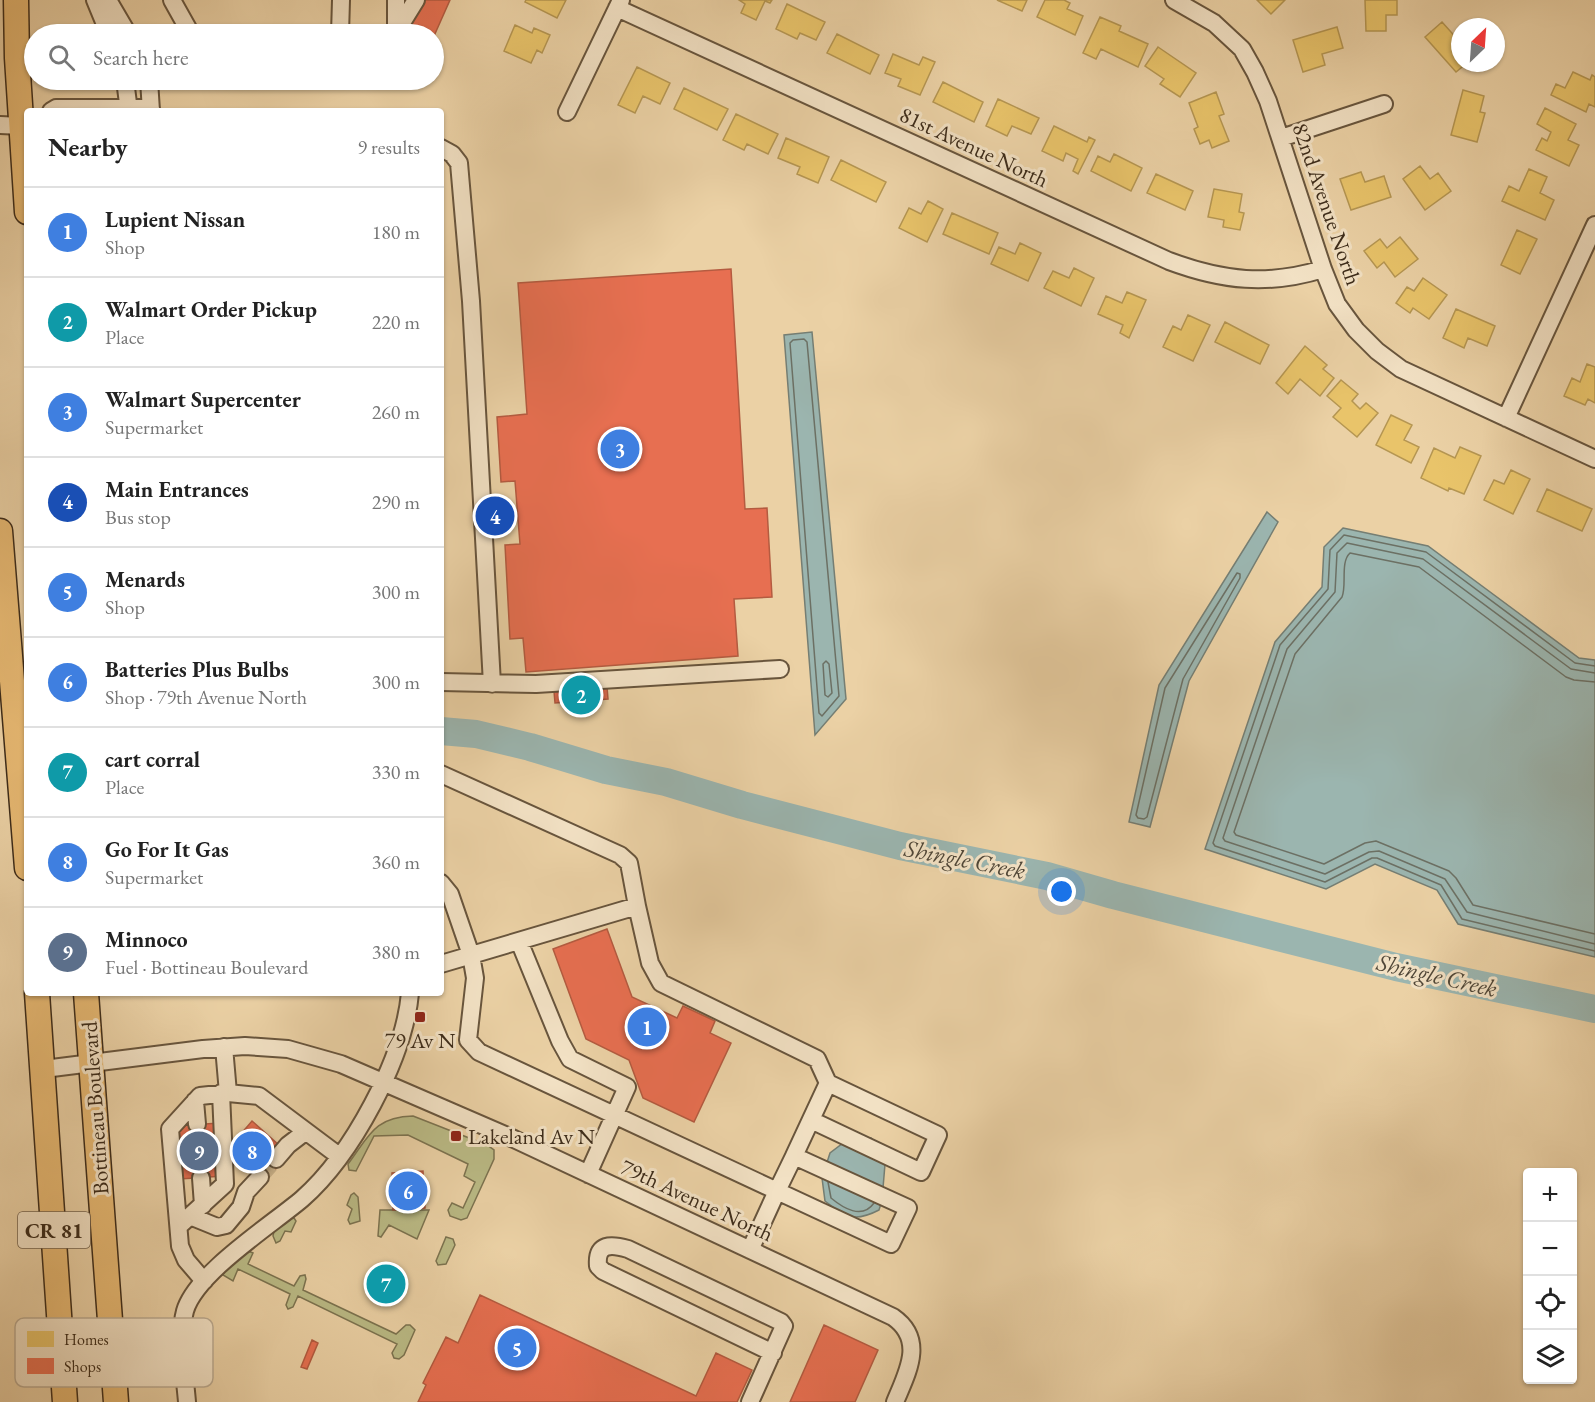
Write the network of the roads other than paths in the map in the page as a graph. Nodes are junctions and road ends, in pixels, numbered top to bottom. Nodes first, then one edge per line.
1 (16, 0) edge
2 (95, 0) edge
3 (108, 0) edge
4 (172, 0) edge
5 (341, 0) edge
6 (396, 0) edge
7 (416, 0) edge
8 (1174, 0) edge
9 (619, 4) edge
10 (105, 24) edge
11 (122, 24) edge
12 (185, 24) edge
13 (340, 24) edge
14 (396, 24) edge
15 (402, 24) edge
16 (126, 90) edge
17 (150, 90) edge
18 (1384, 104) dead end
19 (129, 108) edge
20 (151, 108) edge
21 (567, 112) dead end
22 (19, 126) edge
23 (1281, 138) junction
24 (444, 150) edge
25 (24, 180) edge
26 (1595, 225) edge
27 (1323, 269) junction
28 (1506, 418) junction
29 (1595, 459) edge
30 (0, 531) edge
31 (780, 669) dead end
32 (444, 682) edge
33 (492, 684) junction
34 (444, 775) edge
35 (24, 831) edge
36 (444, 887) edge
37 (637, 906) junction
38 (519, 941) junction
39 (471, 955) junction
40 (444, 963) edge
41 (38, 996) edge
42 (87, 996) edge
43 (409, 996) edge
44 (224, 1047) junction
45 (92, 1063) junction
46 (44, 1069) junction
47 (383, 1083) junction
48 (828, 1083) junction
49 (225, 1093) junction
50 (195, 1101) junction
51 (615, 1115) junction
52 (811, 1120) junction
53 (197, 1125) tunnel mouth
54 (305, 1132) junction
55 (339, 1156) junction
56 (794, 1156) junction
57 (276, 1158) tunnel mouth
58 (588, 1174) junction
59 (260, 1177) tunnel mouth
60 (201, 1178) tunnel mouth
61 (777, 1191) junction
62 (203, 1204) junction
63 (184, 1221) junction
64 (750, 1250) junction
65 (204, 1281) junction
66 (59, 1318) edge
67 (110, 1318) edge
68 (184, 1318) edge
69 (773, 1353) junction
70 (63, 1387) edge
71 (115, 1387) edge
72 (186, 1387) edge
73 (64, 1402) edge
74 (116, 1402) edge
75 (187, 1402) edge
76 (750, 1402) edge
77 (895, 1402) edge

1 - 22 highway
2 - 10 street
3 - 11 street
4 - 12 street
5 - 13 street
6 - 14 street
7 - 15 street
8 - 23 street, 82nd Avenue North
9 - 21 street
9 - 27 street, 81st Avenue North
16 - 19 street
17 - 20 street
18 - 23 street
22 - 25 highway
23 - 27 street, 82nd Avenue North
24 - 33 street
26 - 28 street
27 - 28 street, 82nd Avenue North
28 - 29 street, 82nd Avenue North
30 - 35 highway
31 - 33 street
32 - 33 street
34 - 37 street
36 - 39 street
37 - 38 street
37 - 48 street
38 - 39 street
38 - 51 street
39 - 40 street
39 - 51 street
41 - 46 highway, CR 81
42 - 45 highway, Bottineau Boulevard / CR 81
43 - 47 street
44 - 45 street, 79th Avenue North
44 - 47 street, 79th Avenue North
44 - 49 street
45 - 46 street, 79th Avenue North
45 - 67 highway, Bottineau Boulevard / CR 81
46 - 66 highway, CR 81
47 - 55 street
47 - 58 street, 79th Avenue North
48 - 52 street
48 - 52 street
49 - 50 street
49 - 54 street
49 - 62 street
50 - 53 street
50 - 63 street
51 - 58 street
51 - 61 street
52 - 56 street
54 - 55 street
54 - 57 street
55 - 65 street
56 - 61 street
56 - 61 street
58 - 64 street, 79th Avenue North
59 - 63 street
60 - 62 street
61 - 64 street
62 - 63 street
63 - 65 street
64 - 77 street, 79th Avenue North
65 - 68 street
69 - 69 street
69 - 76 street
70 - 73 highway, CR 81
71 - 74 highway, Bottineau Boulevard / CR 81
72 - 75 street

